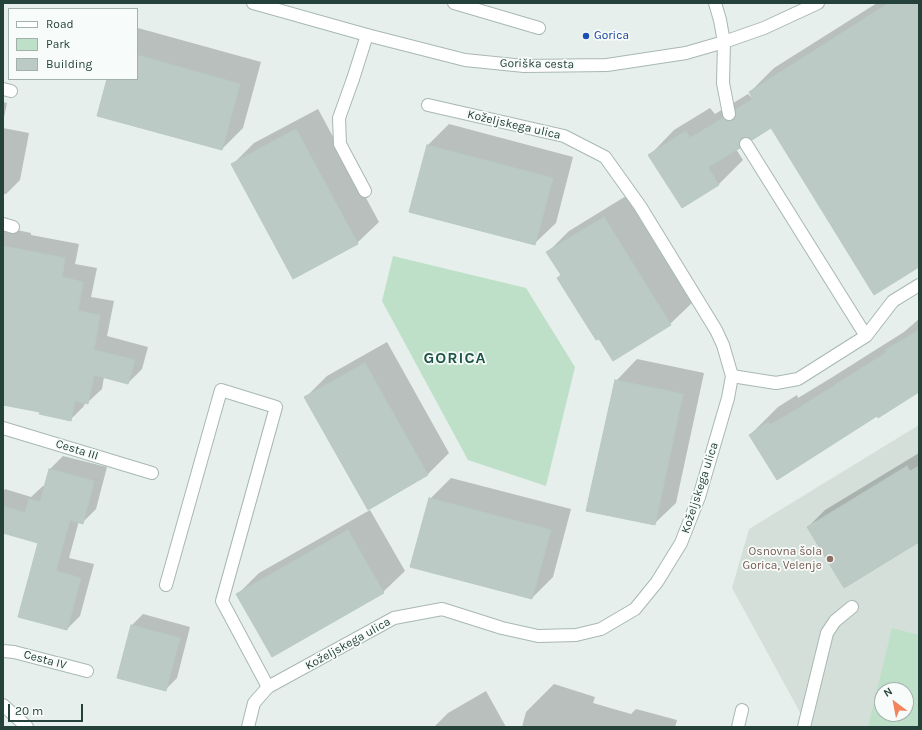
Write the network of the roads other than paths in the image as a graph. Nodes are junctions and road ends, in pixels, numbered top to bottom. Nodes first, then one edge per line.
1 (253, 3) edge
2 (454, 3) edge
3 (715, 3) edge
4 (818, 3) edge
5 (539, 28) dead end
6 (367, 35) junction
7 (724, 42) junction
8 (428, 105) dead end
9 (728, 114) dead end
10 (746, 144) dead end
11 (365, 191) dead end
12 (919, 285) edge
13 (866, 336) junction
14 (732, 376) junction
15 (3, 428) edge
16 (152, 473) dead end
17 (166, 585) dead end
18 (852, 607) dead end
19 (3, 651) edge
20 (87, 672) dead end
21 (268, 688) junction
22 (3, 705) edge
23 (742, 710) dead end
24 (27, 727) edge
25 (248, 727) edge
26 (738, 727) edge
27 (804, 727) edge

1 - 6 street, Goriška cesta
2 - 5 street
3 - 7 street
4 - 7 street, Goriška cesta
6 - 7 street, Goriška cesta
6 - 11 street
7 - 9 street
8 - 14 street, Koželjskega ulica
10 - 13 street
12 - 13 street
13 - 14 street
14 - 21 street, Koželjskega ulica
15 - 16 street, Cesta III
17 - 21 street
18 - 27 street
19 - 20 street, Cesta IV
21 - 25 street, Koželjskega ulica
22 - 24 street
23 - 26 street

